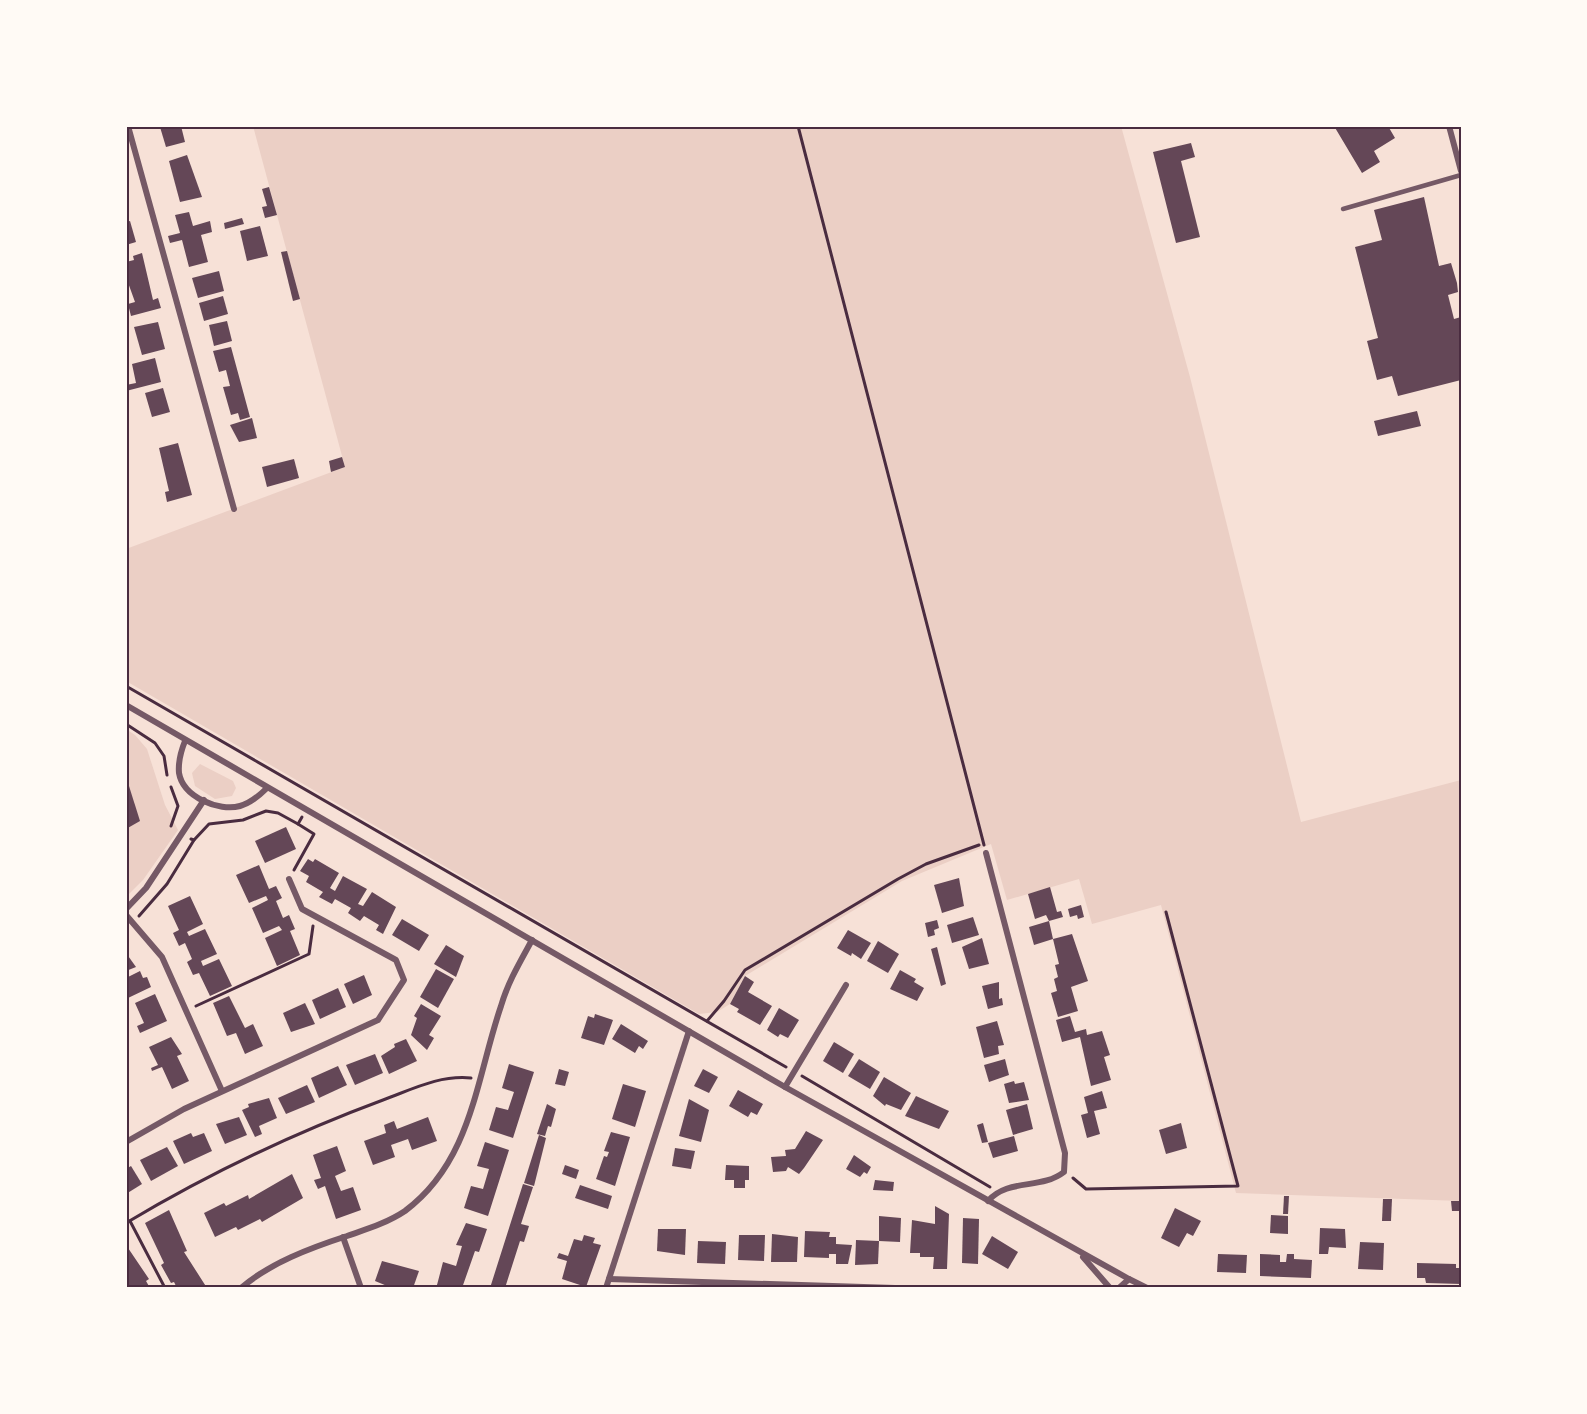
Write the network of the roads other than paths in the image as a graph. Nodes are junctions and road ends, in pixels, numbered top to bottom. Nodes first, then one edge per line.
1 (128, 126) edge
2 (1449, 126) edge
3 (1461, 173) edge
4 (1343, 209) dead end
5 (234, 509) dead end
6 (126, 705) edge
7 (184, 741) junction
8 (267, 788) junction
9 (204, 800) junction
10 (986, 853) road end
11 (288, 879) road end
12 (126, 909) edge
13 (126, 915) edge
14 (532, 940) junction
15 (846, 985) dead end
16 (689, 1031) junction
17 (785, 1087) junction
18 (222, 1091) junction
19 (126, 1142) edge
20 (988, 1202) junction
21 (343, 1237) junction
22 (1081, 1254) junction
23 (609, 1279) junction
24 (1129, 1279) junction
25 (241, 1288) edge
26 (361, 1288) edge
27 (606, 1288) edge
28 (872, 1288) edge
29 (895, 1288) edge
30 (1110, 1288) edge
31 (1119, 1288) edge
32 (1147, 1288) edge

1 - 5 street
2 - 3 street
3 - 4 lane
6 - 7 street
7 - 8 street
7 - 9 street
8 - 9 street
8 - 14 street
9 - 12 street
10 - 20 street
11 - 18 street
13 - 18 street
14 - 16 street
14 - 21 street
15 - 17 street
16 - 17 street
16 - 23 street
17 - 20 street
18 - 19 street
20 - 22 street
21 - 25 street
21 - 26 street
22 - 24 street
22 - 30 street
23 - 27 street
23 - 28 street
24 - 31 street
24 - 32 street
28 - 29 street

